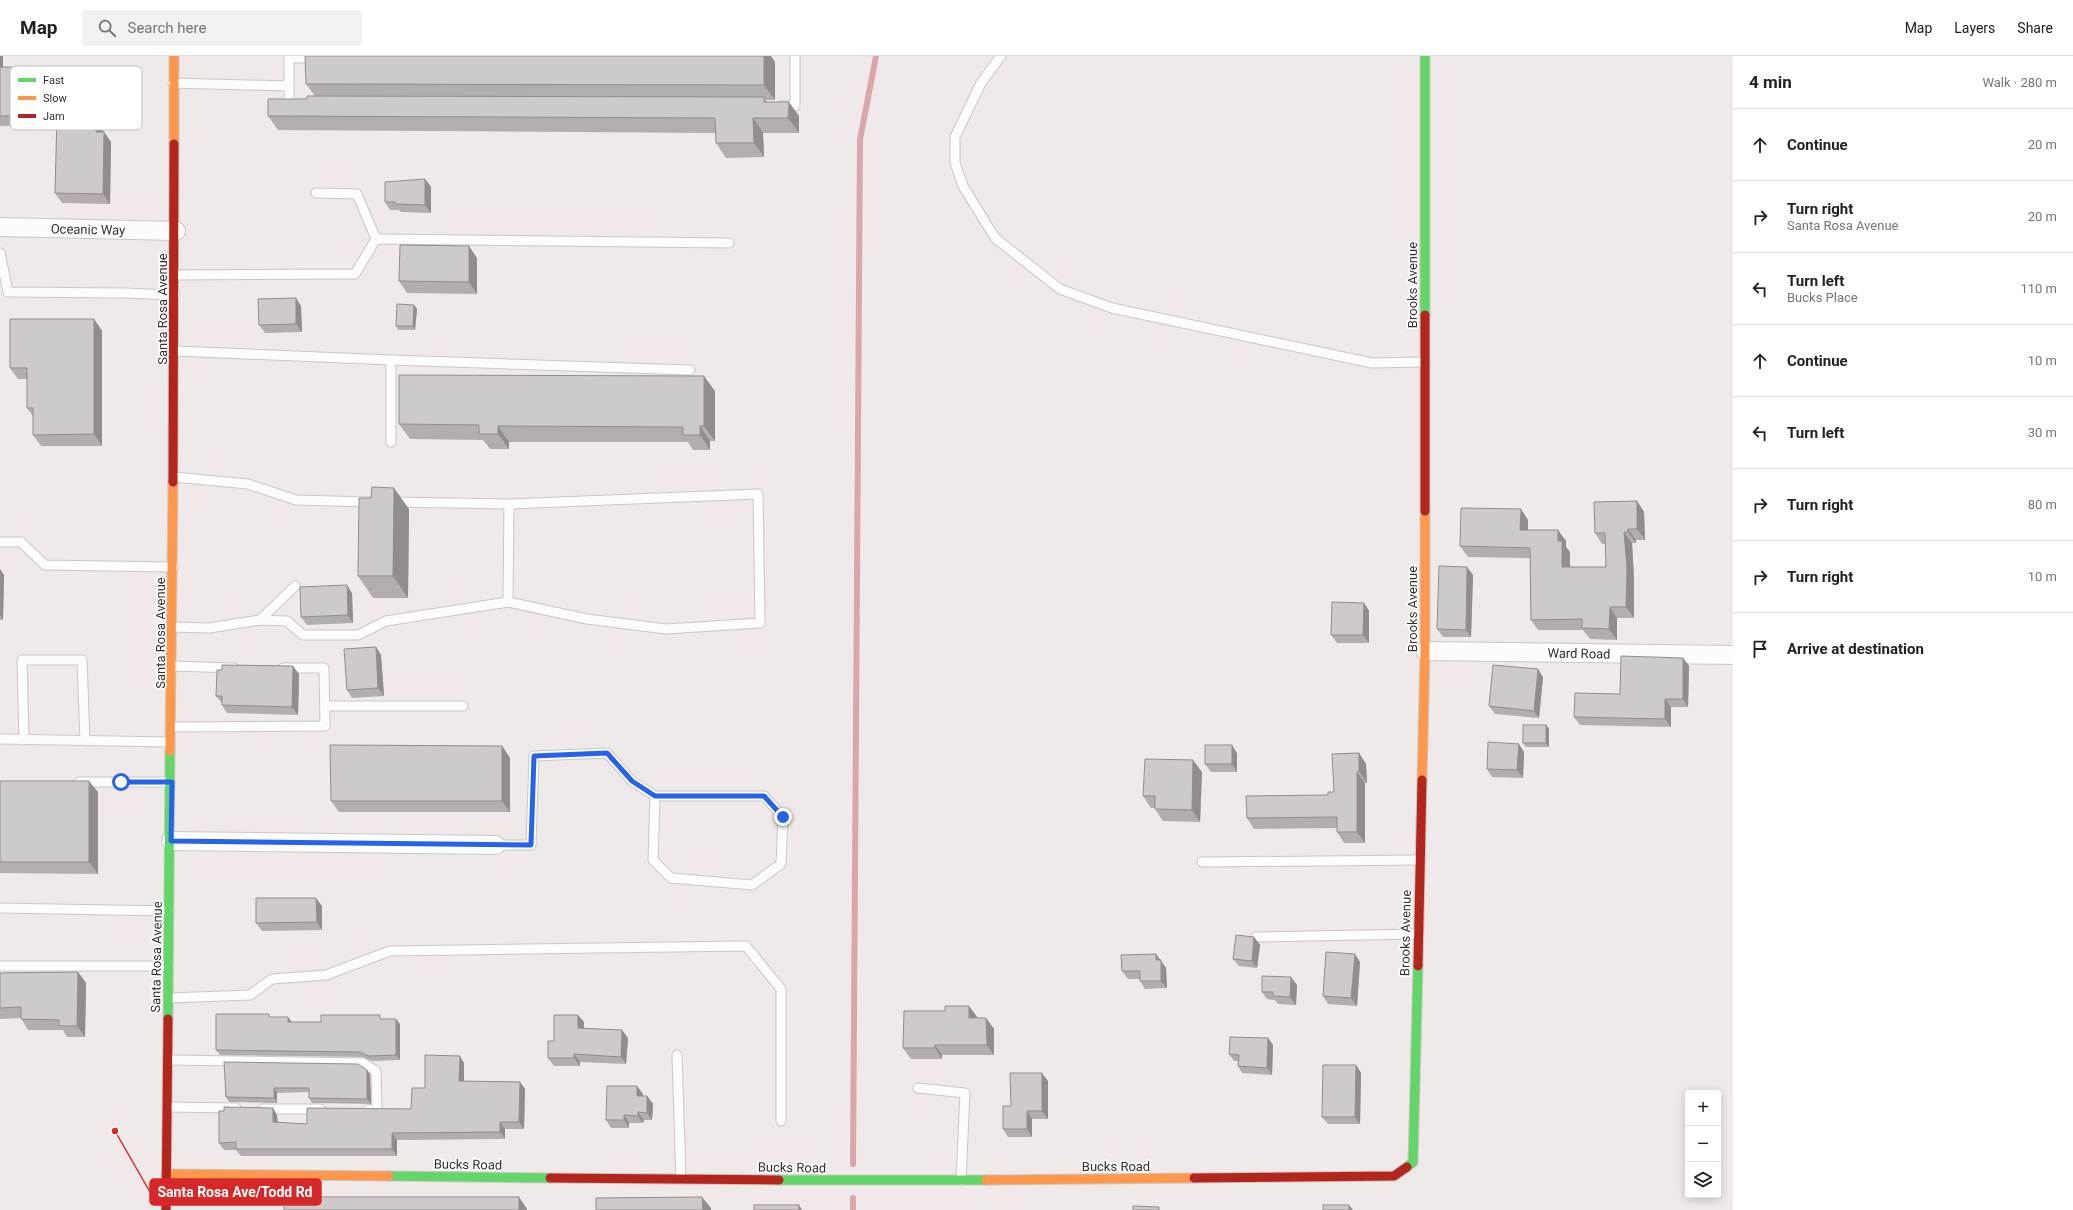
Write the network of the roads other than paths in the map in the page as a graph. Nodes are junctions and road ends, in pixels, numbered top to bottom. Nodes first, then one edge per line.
1 (174, 56) edge
2 (795, 56) edge
3 (1001, 56) edge
4 (1425, 56) edge
5 (289, 57) edge
6 (328, 58) edge
7 (173, 83) junction
8 (289, 86) junction
9 (305, 105) edge
10 (771, 106) edge
11 (316, 193) dead end
12 (0, 227) edge
13 (176, 230) junction
14 (376, 239) junction
15 (729, 243) dead end
16 (0, 253) edge
17 (175, 275) junction
18 (175, 295) junction
19 (175, 352) junction
20 (391, 360) junction
21 (1425, 362) junction
22 (690, 370) dead end
23 (391, 442) dead end
24 (174, 477) junction
25 (508, 504) junction
26 (0, 542) edge
27 (173, 567) junction
28 (295, 586) dead end
29 (508, 602) junction
30 (260, 620) junction
31 (173, 628) junction
32 (1425, 651) junction
33 (1733, 655) edge
34 (172, 666) junction
35 (240, 668) edge
36 (271, 668) edge
37 (325, 706) junction
38 (463, 706) dead end
39 (172, 727) junction
40 (0, 739) edge
41 (24, 740) junction
42 (86, 741) junction
43 (172, 742) junction
44 (68, 782) edge
45 (172, 782) junction
46 (655, 796) junction
47 (171, 841) junction
48 (496, 845) joint
49 (1420, 860) junction
50 (1202, 862) dead end
51 (0, 908) edge
52 (170, 911) junction
53 (1418, 934) junction
54 (1256, 937) dead end
55 (0, 966) edge
56 (169, 966) junction
57 (169, 998) junction
58 (677, 1055) dead end
59 (168, 1060) junction
60 (918, 1088) dead end
61 (167, 1107) junction
62 (330, 1110) edge
63 (354, 1110) edge
64 (781, 1121) dead end
65 (1413, 1162) joint
66 (166, 1174) junction
67 (681, 1179) junction
68 (961, 1180) junction
69 (166, 1210) edge

1 - 7 street, Santa Rosa Avenue
2 - 10 lane
3 - 21 lane
4 - 21 street, Brooks Avenue
5 - 6 lane
5 - 8 lane
7 - 8 lane
7 - 13 street, Santa Rosa Avenue
8 - 9 lane
11 - 14 lane
12 - 13 street, Oceanic Way
13 - 17 street, Santa Rosa Avenue
14 - 15 lane
14 - 17 lane
16 - 18 lane
17 - 18 street, Santa Rosa Avenue
18 - 19 street, Santa Rosa Avenue
19 - 20 lane
19 - 24 street, Santa Rosa Avenue
20 - 22 lane
20 - 23 lane
21 - 32 street, Brooks Avenue
24 - 25 lane
24 - 27 street, Santa Rosa Avenue
25 - 29 lane
25 - 29 lane
26 - 27 lane
27 - 31 street, Santa Rosa Avenue
28 - 30 lane
29 - 30 lane
30 - 31 lane
31 - 34 street, Santa Rosa Avenue
32 - 33 street, Ward Road
32 - 49 street, Brooks Avenue
34 - 35 lane
34 - 39 street, Santa Rosa Avenue
36 - 37 lane
37 - 38 lane
37 - 39 lane
39 - 43 street, Santa Rosa Avenue
40 - 41 lane
41 - 42 lane
41 - 42 lane
42 - 43 lane
43 - 45 street, Santa Rosa Avenue
44 - 45 lane
45 - 47 street, Santa Rosa Avenue
46 - 46 lane
46 - 48 lane
47 - 48 street
47 - 52 street, Santa Rosa Avenue
49 - 50 lane
49 - 53 street, Brooks Avenue
51 - 52 lane
52 - 56 street, Santa Rosa Avenue
53 - 54 lane
53 - 65 street, Brooks Avenue
55 - 56 lane
56 - 57 street, Santa Rosa Avenue
57 - 59 street, Santa Rosa Avenue
57 - 64 lane
58 - 67 lane
59 - 61 street, Santa Rosa Avenue
59 - 63 lane
60 - 68 lane
61 - 62 lane
61 - 66 street, Santa Rosa Avenue
65 - 68 street, Bucks Road
66 - 67 street, Bucks Road
66 - 69 street, Santa Rosa Avenue
67 - 68 street, Bucks Road

